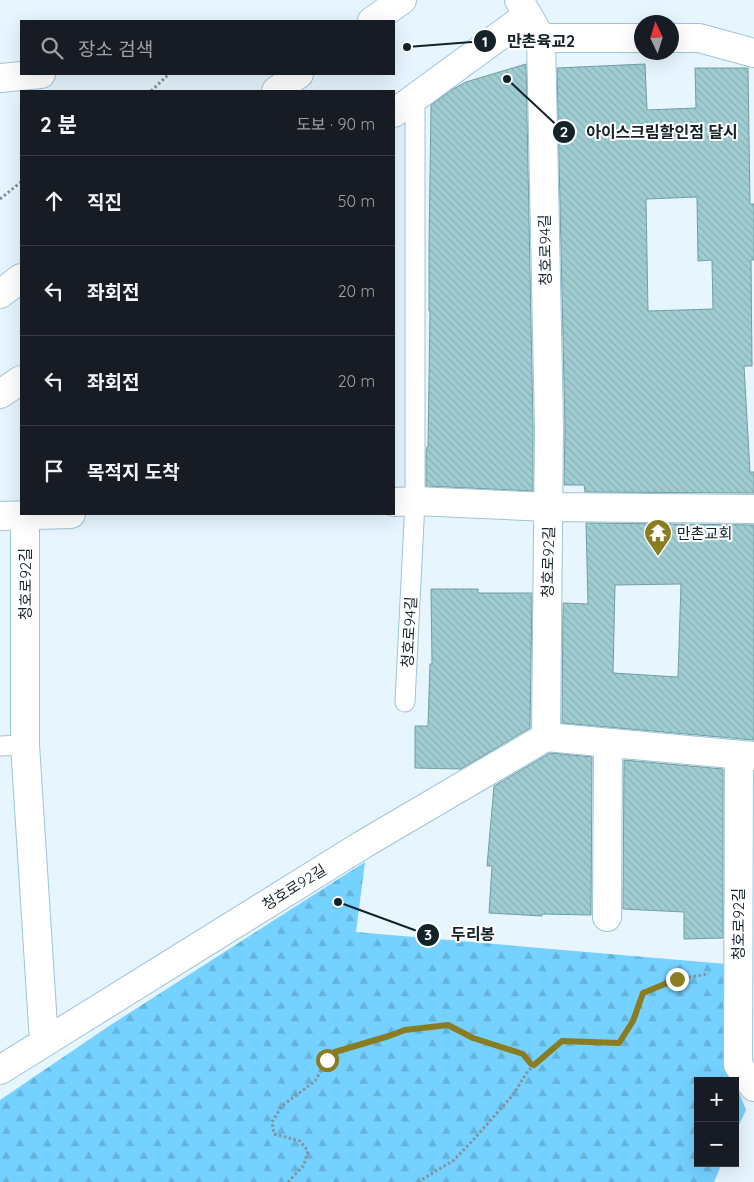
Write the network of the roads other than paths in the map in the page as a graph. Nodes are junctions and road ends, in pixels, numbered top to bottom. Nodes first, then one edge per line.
1 (402, 0) edge
2 (529, 18) edge
3 (373, 20) edge
4 (634, 37) edge
5 (679, 38) edge
6 (754, 53) edge
7 (32, 75) edge
8 (298, 75) edge
9 (0, 78) edge
10 (277, 90) edge
11 (404, 105) edge
12 (20, 279) edge
13 (0, 294) edge
14 (20, 381) edge
15 (0, 394) edge
16 (405, 502) edge
17 (548, 507) junction
18 (754, 509) edge
19 (42, 515) edge
20 (13, 516) edge
21 (405, 702) dead end
22 (546, 737) junction
23 (608, 743) junction
24 (12, 746) edge
25 (747, 755) edge
26 (607, 917) dead end
27 (44, 1042) junction
28 (0, 1070) edge
29 (754, 1087) edge

1 - 3 street
2 - 4 street
2 - 11 street
2 - 17 street, 청호로94길
5 - 6 street
7 - 9 street
8 - 10 street
11 - 16 lane, 청호로94길
12 - 13 street
14 - 15 street
16 - 17 street
16 - 21 lane, 청호로94길
17 - 18 street
17 - 22 street, 청호로92길
19 - 20 street
20 - 24 street, 청호로92길
22 - 23 street, 청호로92길
22 - 27 street, 청호로92길
23 - 25 street, 청호로92길
23 - 26 street
24 - 27 street, 청호로92길
25 - 29 street, 청호로92길
27 - 28 street, 청호로92길

